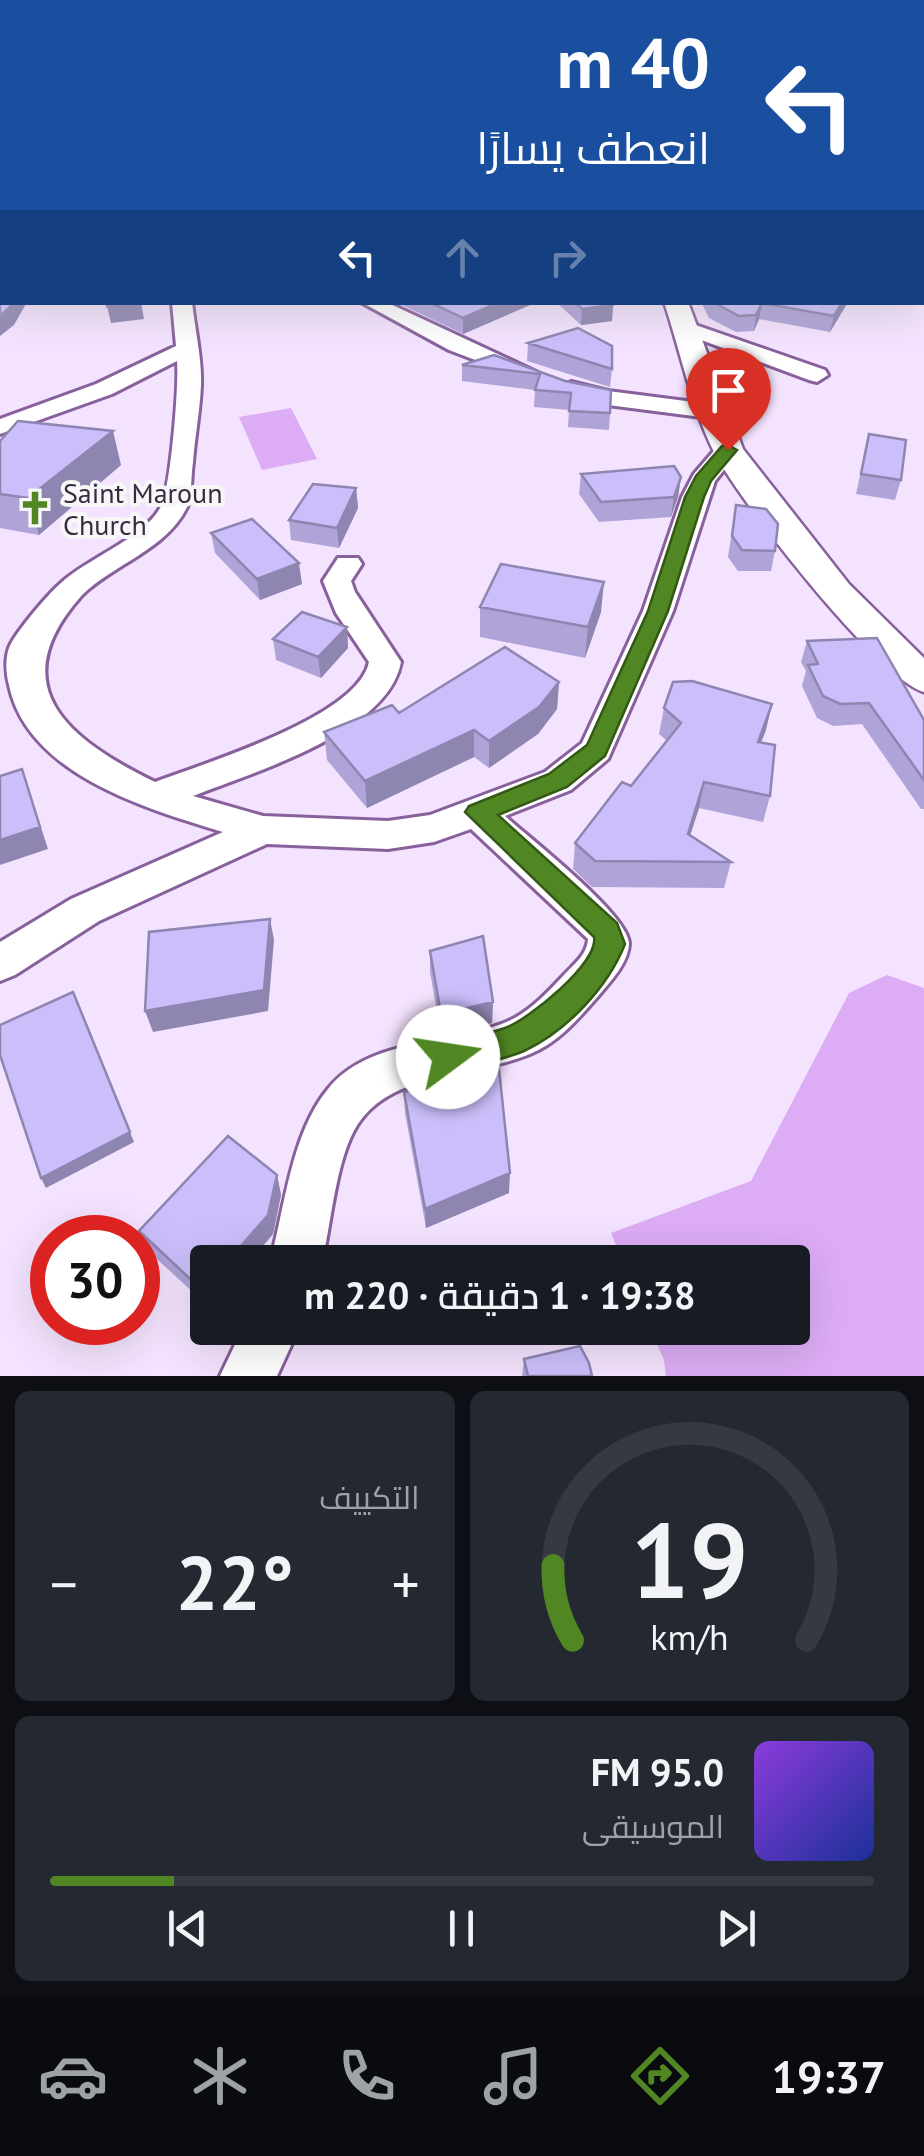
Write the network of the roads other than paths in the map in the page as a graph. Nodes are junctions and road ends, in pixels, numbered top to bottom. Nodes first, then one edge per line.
1 (182, 305) edge
2 (376, 305) edge
3 (680, 315) edge
4 (188, 348) junction
5 (818, 375) dead end
6 (190, 382) junction
7 (104, 390) junction
8 (718, 412) junction
9 (0, 426) edge
10 (728, 450) junction
11 (348, 564) dead end
12 (924, 679) edge
13 (153, 797) junction
14 (478, 812) junction
15 (262, 830) junction
16 (0, 963) edge
17 (300, 1245) edge
18 (264, 1345) edge
19 (248, 1376) edge

1 - 4 street
2 - 8 street
3 - 5 street
3 - 8 street
4 - 6 street
4 - 7 street
6 - 7 street
6 - 13 street
7 - 9 street
8 - 10 street
10 - 12 street
10 - 14 street
11 - 13 street
13 - 15 street
14 - 15 street
14 - 17 street
15 - 16 street
18 - 19 street

